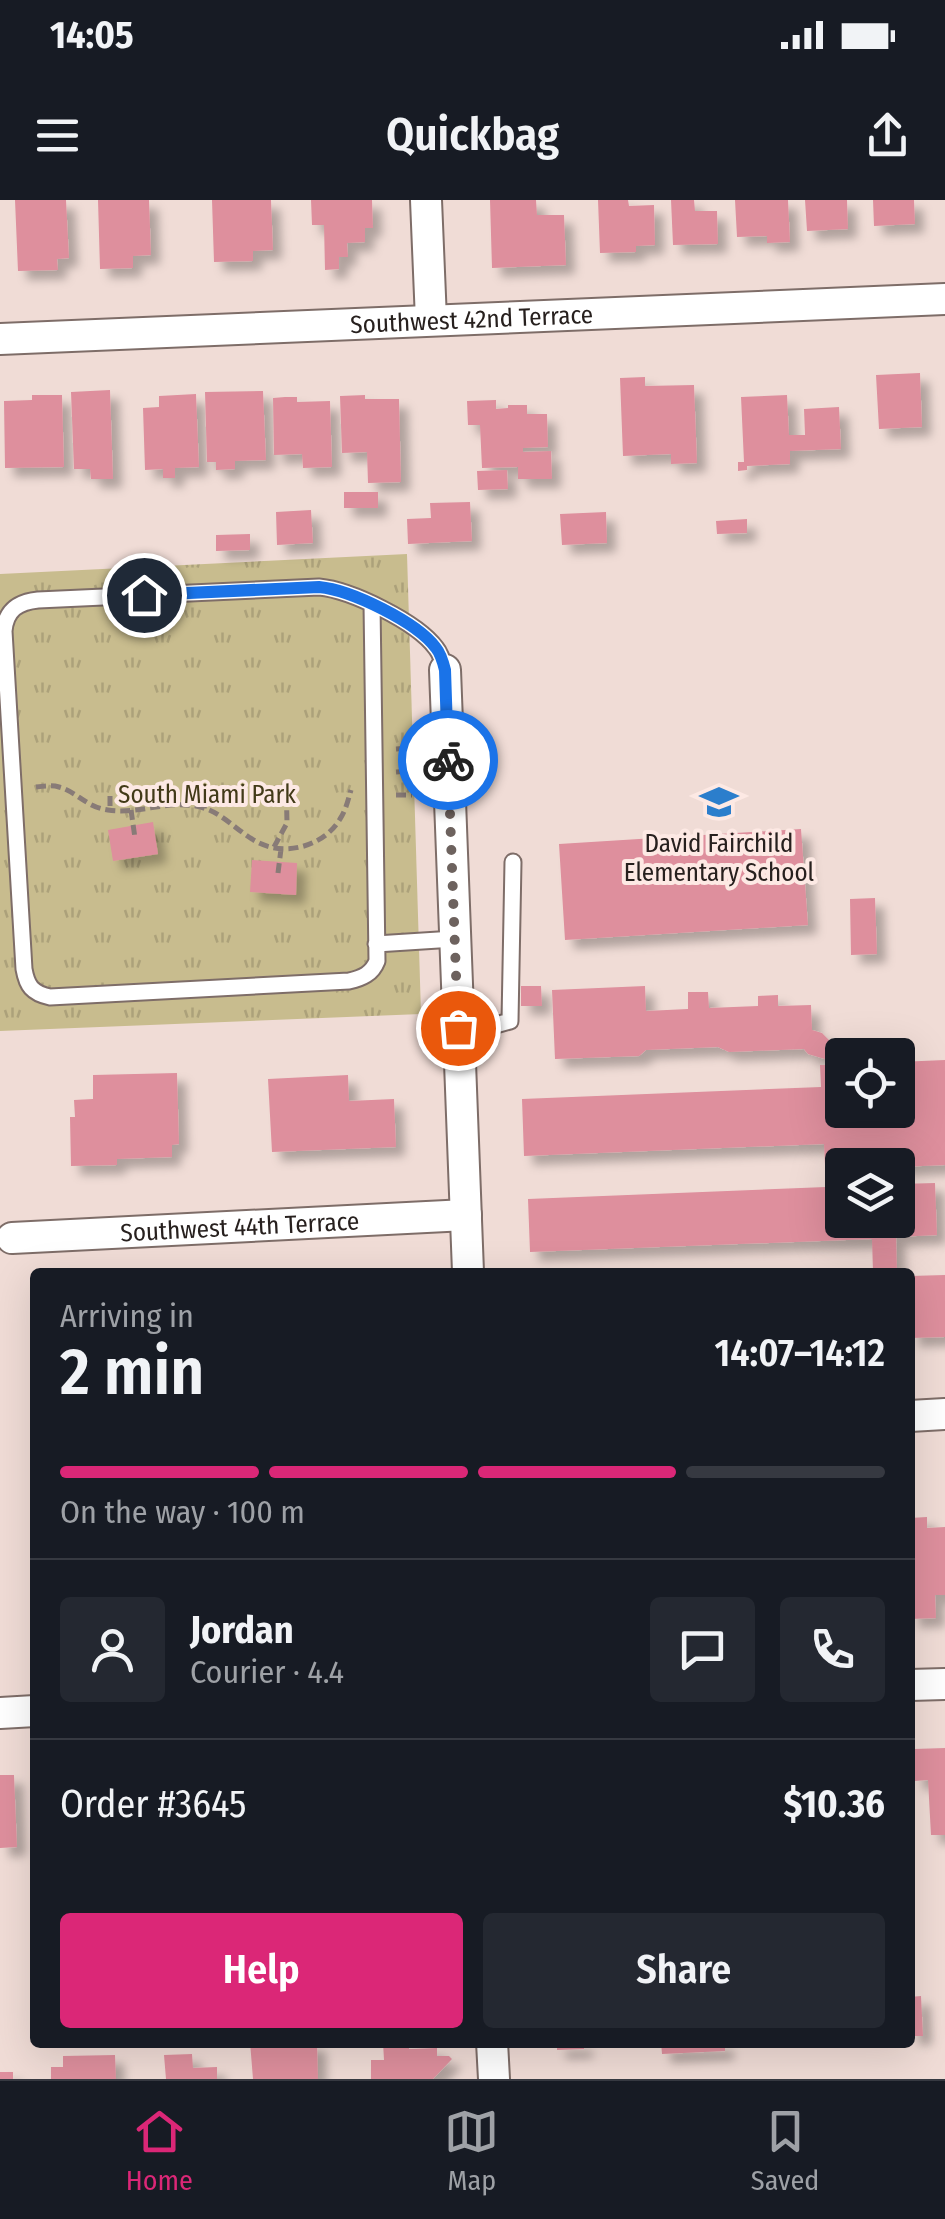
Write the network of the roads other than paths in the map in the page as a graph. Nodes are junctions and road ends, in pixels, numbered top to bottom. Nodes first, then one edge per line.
1 (426, 200) edge
2 (945, 299) edge
3 (431, 320) junction
4 (0, 338) edge
5 (372, 604) junction
6 (445, 670) joint
7 (513, 862) dead end
8 (454, 939) junction
9 (376, 944) junction
10 (458, 1028) junction
11 (466, 1215) junction
12 (12, 1238) dead end
13 (468, 1268) edge
14 (945, 1414) edge
15 (915, 1416) edge
16 (945, 1684) edge
17 (915, 1686) edge
18 (30, 1711) edge
19 (0, 1713) edge
20 (492, 2048) edge
21 (494, 2079) edge

1 - 3 street
2 - 3 street, Southwest 42nd Terrace
3 - 4 street, Southwest 42nd Terrace
5 - 6 lane
5 - 9 lane
5 - 9 lane
6 - 8 street
7 - 10 lane
8 - 9 lane
8 - 10 street
10 - 11 street
11 - 12 street, Southwest 44th Terrace
11 - 13 street
14 - 15 street
16 - 17 street
18 - 19 street
20 - 21 street

